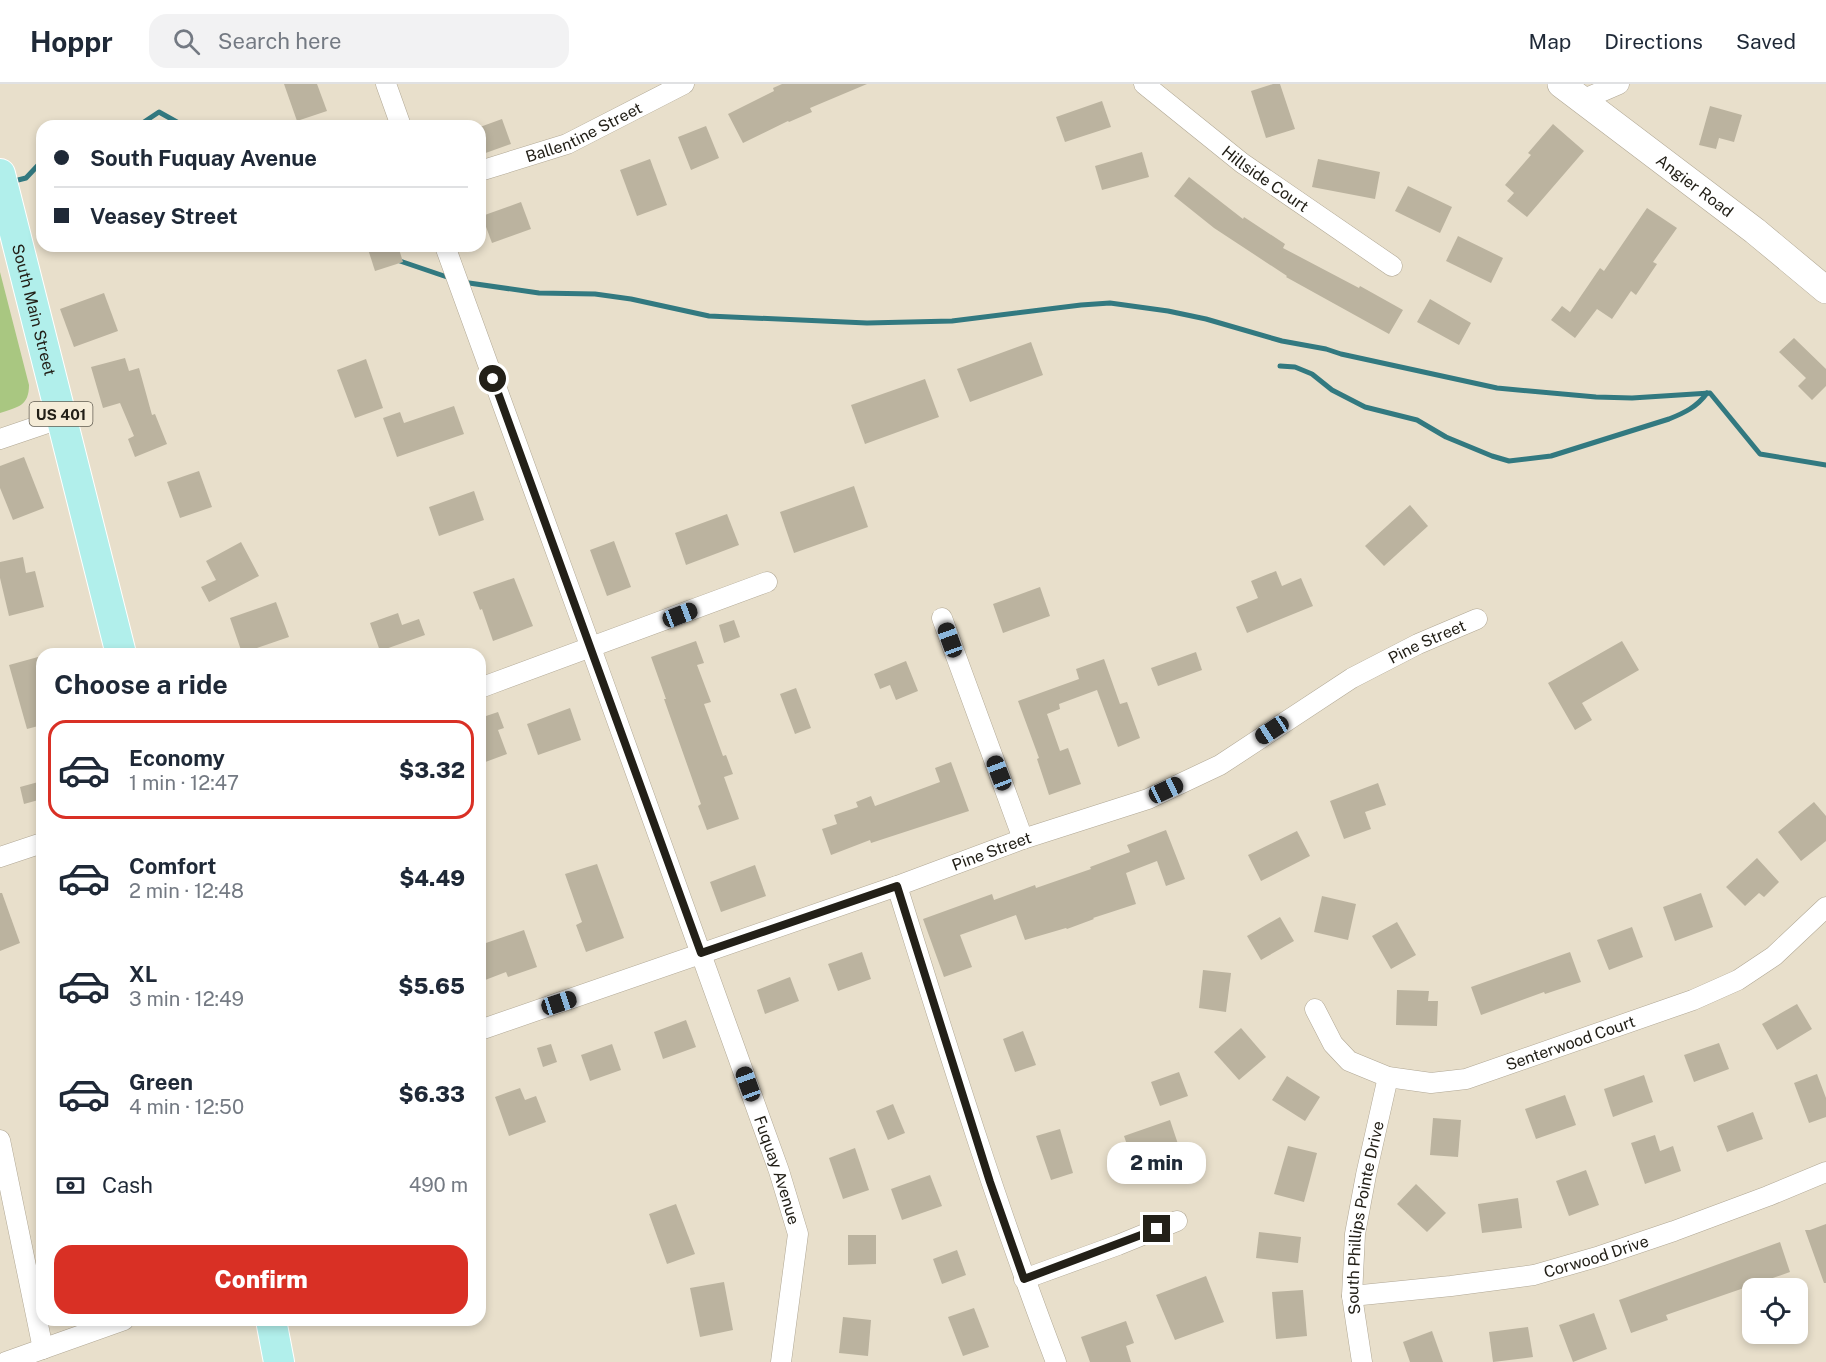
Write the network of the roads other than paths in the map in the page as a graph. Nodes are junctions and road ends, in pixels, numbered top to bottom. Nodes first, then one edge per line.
1 (386, 84) edge
2 (684, 84) edge
3 (1144, 84) edge
4 (1619, 84) edge
5 (1571, 92) edge
6 (399, 120) edge
7 (486, 169) edge
8 (0, 174) edge
9 (447, 252) edge
10 (1392, 267) dead end
11 (1826, 290) edge
12 (62, 418) junction
13 (0, 439) edge
14 (767, 582) dead end
15 (942, 618) dead end
16 (1477, 619) dead end
17 (120, 648) edge
18 (591, 648) junction
19 (486, 686) edge
20 (1023, 839) junction
21 (36, 845) edge
22 (0, 857) edge
23 (897, 886) junction
24 (1826, 907) edge
25 (701, 953) junction
26 (1316, 1009) dead end
27 (486, 1028) edge
28 (1388, 1077) junction
29 (0, 1140) edge
30 (1826, 1172) edge
31 (1177, 1221) dead end
32 (1024, 1279) junction
33 (1352, 1296) junction
34 (36, 1315) edge
35 (38, 1326) edge
36 (107, 1326) edge
37 (272, 1326) edge
38 (43, 1349) junction
39 (6, 1362) edge
40 (279, 1362) edge
41 (781, 1362) edge
42 (1056, 1362) edge
43 (1362, 1362) edge

1 - 6 street
2 - 7 street, Ballentine Street
3 - 10 street, Hillside Court
4 - 5 street
5 - 11 street, Angier Road
8 - 12 main road, South Main Street / US 401
9 - 18 street, Fuquay Avenue
12 - 13 street
12 - 17 main road, South Main Street / US 401
14 - 18 street
15 - 20 street
16 - 20 street, Pine Street
18 - 19 street
18 - 25 street, Fuquay Avenue
20 - 23 street, Pine Street
21 - 22 street
23 - 25 street, Pine Street
23 - 32 street
24 - 28 street, Senterwood Court
25 - 27 street, Pine Street
25 - 41 street, Fuquay Avenue
26 - 28 street, Senterwood Court
28 - 33 street, South Phillips Pointe Drive
29 - 34 street
30 - 33 street, Corwood Drive
31 - 32 street
32 - 42 street
33 - 43 street, South Phillips Pointe Drive
35 - 38 street
36 - 38 street
37 - 40 main road
38 - 39 street

